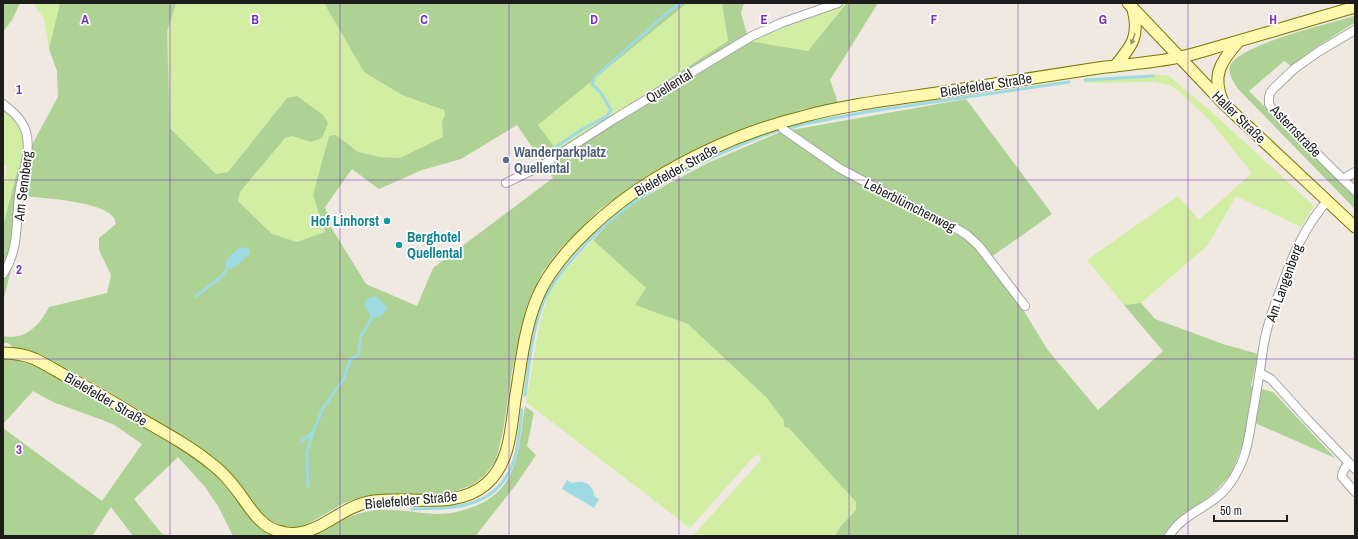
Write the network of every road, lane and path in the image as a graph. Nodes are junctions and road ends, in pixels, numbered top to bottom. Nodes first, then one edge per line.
1 (838, 3) edge
2 (1130, 6) edge
3 (1355, 7) edge
4 (1355, 30) edge
5 (1238, 41) junction
6 (1180, 57) junction
7 (1115, 66) junction
8 (3, 104) edge
9 (1224, 104) junction
10 (779, 123) junction
11 (1355, 172) edge
12 (1343, 179) junction
13 (506, 183) dead end
14 (1355, 191) edge
15 (1328, 200) junction
16 (1355, 227) edge
17 (3, 274) edge
18 (1025, 306) dead end
19 (3, 353) edge
20 (1260, 373) junction
21 (1352, 466) edge
22 (1355, 492) edge
23 (1169, 536) edge

1 - 13 street, Quellental
2 - 6 main road, Haller Straße
2 -> 7 main road
3 - 5 main road, Bielefelder Straße
4 - 12 street, Asternstraße
5 - 6 main road, Bielefelder Straße
5 - 9 main road
6 - 7 main road, Bielefelder Straße
6 - 9 main road, Haller Straße
7 - 10 main road, Bielefelder Straße
8 - 17 street, Am Sennberg
9 - 15 main road, Haller Straße
10 - 18 street, Leberblümchenweg
10 - 19 main road, Bielefelder Straße
11 - 12 street
12 - 14 street, Asternstraße
15 - 16 main road, Haller Straße
15 - 20 street, Am Langenberg
20 - 21 street
20 - 23 street, Am Langenberg
21 - 22 street

